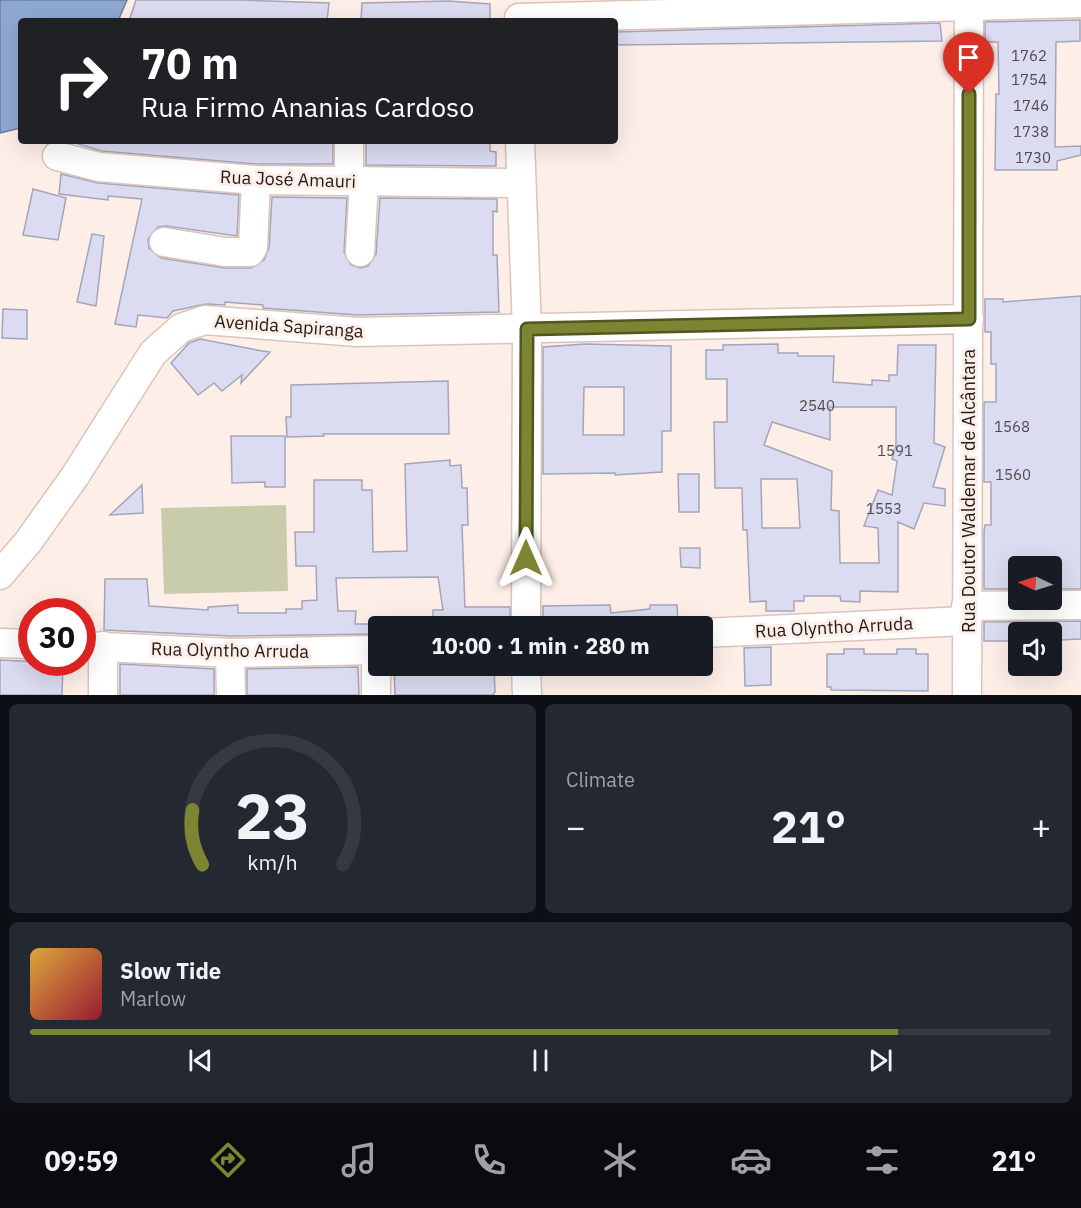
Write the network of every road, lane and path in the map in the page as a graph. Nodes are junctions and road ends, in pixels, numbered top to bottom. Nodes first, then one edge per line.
1 (969, 2) edge
2 (1081, 3) edge
3 (519, 13) edge
4 (350, 144) edge
5 (520, 144) edge
6 (57, 156) dead end
7 (256, 180) junction
8 (356, 181) junction
9 (520, 183) junction
10 (164, 243) dead end
11 (360, 252) dead end
12 (969, 319) junction
13 (527, 329) junction
14 (0, 575) edge
15 (1081, 605) edge
16 (966, 613) junction
17 (526, 616) edge
18 (713, 632) edge
19 (0, 643) edge
20 (18, 644) edge
21 (96, 646) edge
22 (368, 650) edge
23 (230, 653) junction
24 (96, 661) edge
25 (376, 676) edge
26 (526, 676) edge
27 (103, 695) edge
28 (231, 695) edge
29 (376, 695) edge
30 (527, 695) edge
31 (967, 695) edge

1 - 2 street
1 - 3 street
1 - 12 street, Rua Doutor Waldemar de Alcântara
4 - 8 street
5 - 9 street
6 - 7 street, Rua José Amauri
7 - 8 street, Rua José Amauri
7 - 10 street
8 - 9 street, Rua José Amauri
8 - 11 street
9 - 13 street
12 - 13 street, Avenida Sapiranga
12 - 16 street, Rua Doutor Waldemar de Alcântara
13 - 14 street, Avenida Sapiranga
13 - 17 street
15 - 16 street, Rua Olyntho Arruda
16 - 18 street, Rua Olyntho Arruda
16 - 31 street, Rua Doutor Waldemar de Alcântara
19 - 20 street
21 - 23 street, Rua Olyntho Arruda
22 - 23 street, Rua Olyntho Arruda
23 - 28 street
24 - 27 street
25 - 29 street
26 - 30 street

